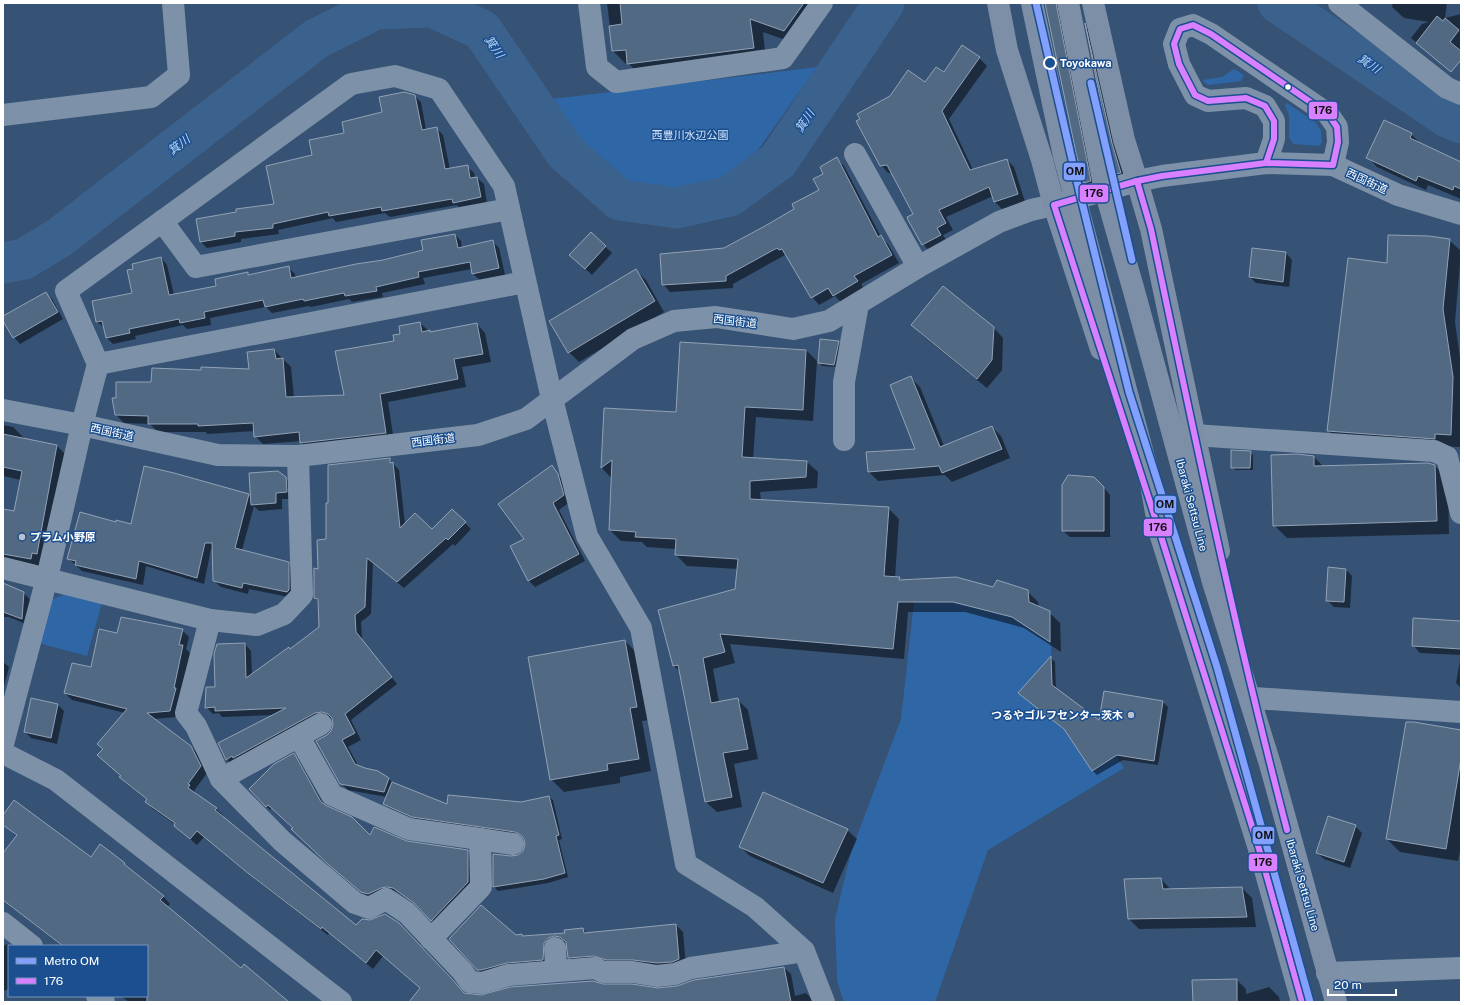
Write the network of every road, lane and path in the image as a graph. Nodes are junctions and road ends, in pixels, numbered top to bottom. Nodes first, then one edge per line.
1 (173, 3) edge
2 (589, 3) edge
3 (822, 3) edge
4 (998, 3) edge
5 (1032, 3) edge
6 (1068, 3) edge
7 (1093, 3) edge
8 (1339, 3) edge
9 (1461, 94) edge
10 (3, 115) edge
11 (855, 154) dead end
12 (1266, 163) junction
13 (1333, 165) junction
14 (1137, 181) junction
15 (1104, 190) junction
16 (1076, 199) junction
17 (1054, 205) junction
18 (509, 209) junction
19 (1461, 214) edge
20 (162, 221) junction
21 (918, 267) junction
22 (525, 282) junction
23 (858, 304) junction
24 (98, 364) junction
25 (552, 399) junction
26 (3, 410) edge
27 (82, 425) junction
28 (1194, 436) junction
29 (844, 440) dead end
30 (298, 456) junction
31 (1461, 513) edge
32 (1159, 530) junction
33 (3, 568) edge
34 (47, 578) junction
35 (210, 620) junction
36 (1254, 698) junction
37 (1461, 712) edge
38 (321, 724) dead end
39 (299, 737) junction
40 (3, 744) edge
41 (3, 753) edge
42 (1270, 764) junction
43 (221, 779) junction
44 (480, 840) junction
45 (513, 844) dead end
46 (3, 923) edge
47 (431, 938) junction
48 (31, 945) edge
49 (555, 948) dead end
50 (804, 951) junction
51 (1461, 968) edge
52 (556, 971) junction
53 (1327, 972) junction
54 (341, 1002) edge
55 (824, 1002) edge
56 (1302, 1002) edge
57 (1336, 1002) edge

1 - 10 street
2 - 3 street
4 - 17 main road
5 - 16 main road
6 - 15 main road, Ibaraki Settsu Line
7 - 14 main road
8 - 9 street
11 - 21 street
12 - 13 street, 西国街道
12 - 13 street
12 - 14 street, 西国街道
13 - 19 street, 西国街道
14 - 15 street, 西国街道
14 - 28 main road
15 - 16 street, 西国街道
15 - 42 main road, Ibaraki Settsu Line
16 - 17 street, 西国街道
16 - 32 main road
17 - 21 street, 西国街道
17 - 32 main road
18 - 20 street
18 - 20 street
18 - 22 street
20 - 24 street
21 - 23 street, 西国街道
22 - 24 street
22 - 25 street
23 - 25 street, 西国街道
23 - 29 street
24 - 27 street
25 - 30 street, 西国街道
25 - 50 street
26 - 27 street, 西国街道
27 - 30 street, 西国街道
27 - 34 street
28 - 31 street
28 - 36 main road
30 - 35 street
32 - 56 main road
33 - 34 street
34 - 35 street
34 - 40 street
35 - 43 street
36 - 37 street
36 - 42 main road
38 - 39 street
39 - 43 street
39 - 44 street
41 - 54 street
42 - 53 main road, Ibaraki Settsu Line
43 - 47 street
44 - 45 street
44 - 47 street
46 - 48 street
47 - 52 street
49 - 52 street
50 - 52 street
50 - 55 street
51 - 53 street
53 - 57 main road, Ibaraki Settsu Line

